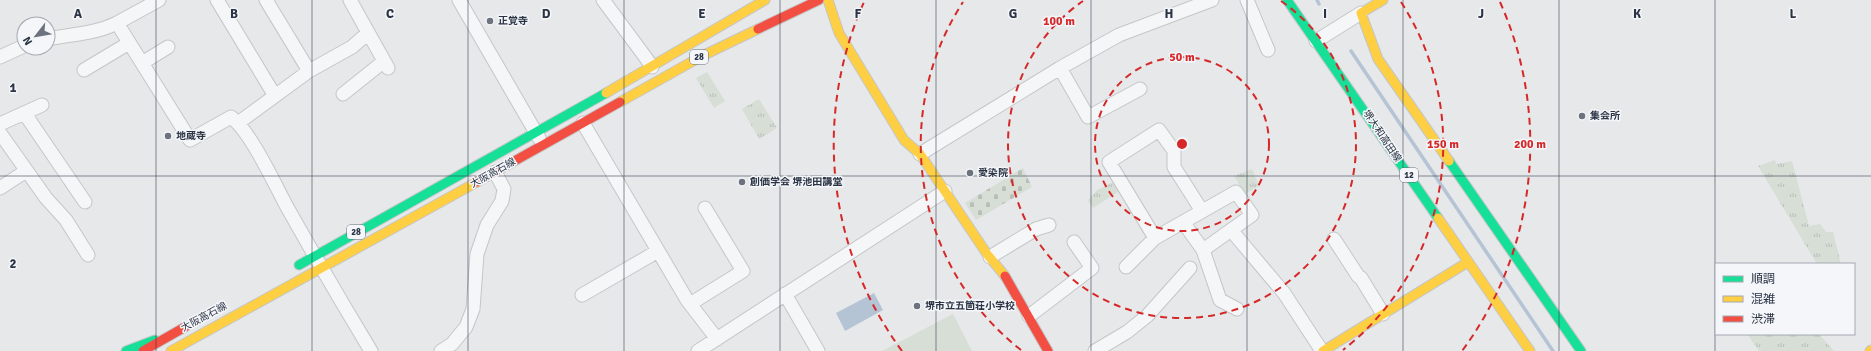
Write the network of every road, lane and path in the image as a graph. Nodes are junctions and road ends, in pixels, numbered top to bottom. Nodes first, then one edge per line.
1 (159, 0) edge
2 (217, 0) edge
3 (266, 0) edge
4 (350, 0) edge
5 (459, 0) edge
6 (603, 0) edge
7 (765, 0) edge
8 (819, 0) edge
9 (828, 0) edge
10 (1212, 0) edge
11 (1247, 0) edge
12 (1287, 0) edge
13 (1383, 0) edge
14 (1191, 4) edge
15 (1361, 13) junction
16 (117, 23) junction
17 (368, 33) junction
18 (56, 38) edge
19 (1316, 41) junction
20 (129, 43) junction
21 (168, 47) dead end
22 (16, 50) edge
23 (1268, 50) dead end
24 (0, 57) edge
25 (142, 63) junction
26 (652, 67) junction
27 (1060, 68) junction
28 (84, 70) dead end
29 (309, 71) junction
30 (1140, 90) dead end
31 (343, 94) dead end
32 (275, 96) junction
33 (42, 105) dead end
34 (25, 114) junction
35 (238, 122) junction
36 (583, 123) junction
37 (0, 124) edge
38 (536, 132) junction
39 (0, 133) edge
40 (543, 145) junction
41 (920, 154) junction
42 (26, 171) junction
43 (495, 172) junction
44 (0, 188) edge
45 (945, 191) junction
46 (85, 202) dead end
47 (705, 208) dead end
48 (1202, 211) junction
49 (1182, 222) junction
50 (1049, 225) dead end
51 (1231, 230) junction
52 (1156, 238) junction
53 (1334, 239) dead end
54 (1074, 242) dead end
55 (1203, 250) junction
56 (658, 251) junction
57 (88, 255) dead end
58 (314, 256) junction
59 (990, 257) junction
60 (1468, 262) junction
61 (1126, 267) dead end
62 (321, 268) junction
63 (1190, 268) dead end
64 (291, 269) dead end
65 (784, 294) junction
66 (582, 295) dead end
67 (690, 304) junction
68 (1237, 309) dead end
69 (1383, 314) junction
70 (1029, 316) junction
71 (226, 319) junction
72 (196, 321) dead end
73 (176, 332) junction
74 (717, 339) junction
75 (126, 351) edge
76 (143, 351) edge
77 (171, 351) edge
78 (186, 351) edge
79 (371, 351) edge
80 (441, 351) edge
81 (698, 351) edge
82 (818, 351) edge
83 (1048, 351) edge
84 (1095, 351) edge
85 (1323, 351) edge
86 (1530, 351) edge
87 (1581, 351) edge

1 - 16 street
2 - 32 street
3 - 29 street
4 - 17 street
5 - 38 street
6 - 26 street
7 - 26 main road, 大阪高石線 / 28
8 - 36 main road, 大阪高石線 / 28
9 - 41 main road
10 - 14 street
11 - 23 street
12 - 19 main road, 堺大和高田線 / 12
13 - 15 main road
14 - 27 street
15 - 19 street
15 - 87 main road
16 - 18 street
16 - 20 street
17 - 29 street
17 - 31 street
19 - 60 main road, 堺大和高田線 / 12
20 - 25 street
20 - 28 street
21 - 25 street
22 - 24 street
25 - 35 street
26 - 38 main road, 大阪高石線 / 28
27 - 30 street
27 - 41 street
29 - 32 street
32 - 35 street
33 - 34 street
34 - 37 street
34 - 46 street
35 - 58 street
36 - 40 main road, 大阪高石線 / 28
36 - 56 street
38 - 40 street
38 - 58 main road, 大阪高石線 / 28
39 - 42 street
40 - 43 main road, 大阪高石線 / 28
41 - 45 main road
42 - 44 street
42 - 57 street
43 - 62 main road, 大阪高石線 / 28
43 - 80 street
45 - 59 main road
45 - 65 street
47 - 67 street
48 - 49 street
48 - 51 street
48 - 52 street
49 - 52 street
49 - 55 street
50 - 59 street
51 - 55 street
51 - 85 street
52 - 61 street
53 - 69 street
54 - 70 street
55 - 68 street
56 - 66 street
56 - 67 street
58 - 62 street
58 - 64 main road, 大阪高石線 / 28
59 - 70 main road
60 - 69 main road
60 - 86 main road, 堺大和高田線 / 12
62 - 71 main road, 大阪高石線 / 28
62 - 79 street
63 - 84 street
65 - 74 street
65 - 82 street
67 - 74 street
69 - 85 main road
70 - 83 main road
71 - 77 main road, 大阪高石線 / 28
71 - 78 main road
72 - 73 main road, 大阪高石線
73 - 75 main road
73 - 76 main road, 大阪高石線
74 - 81 street

